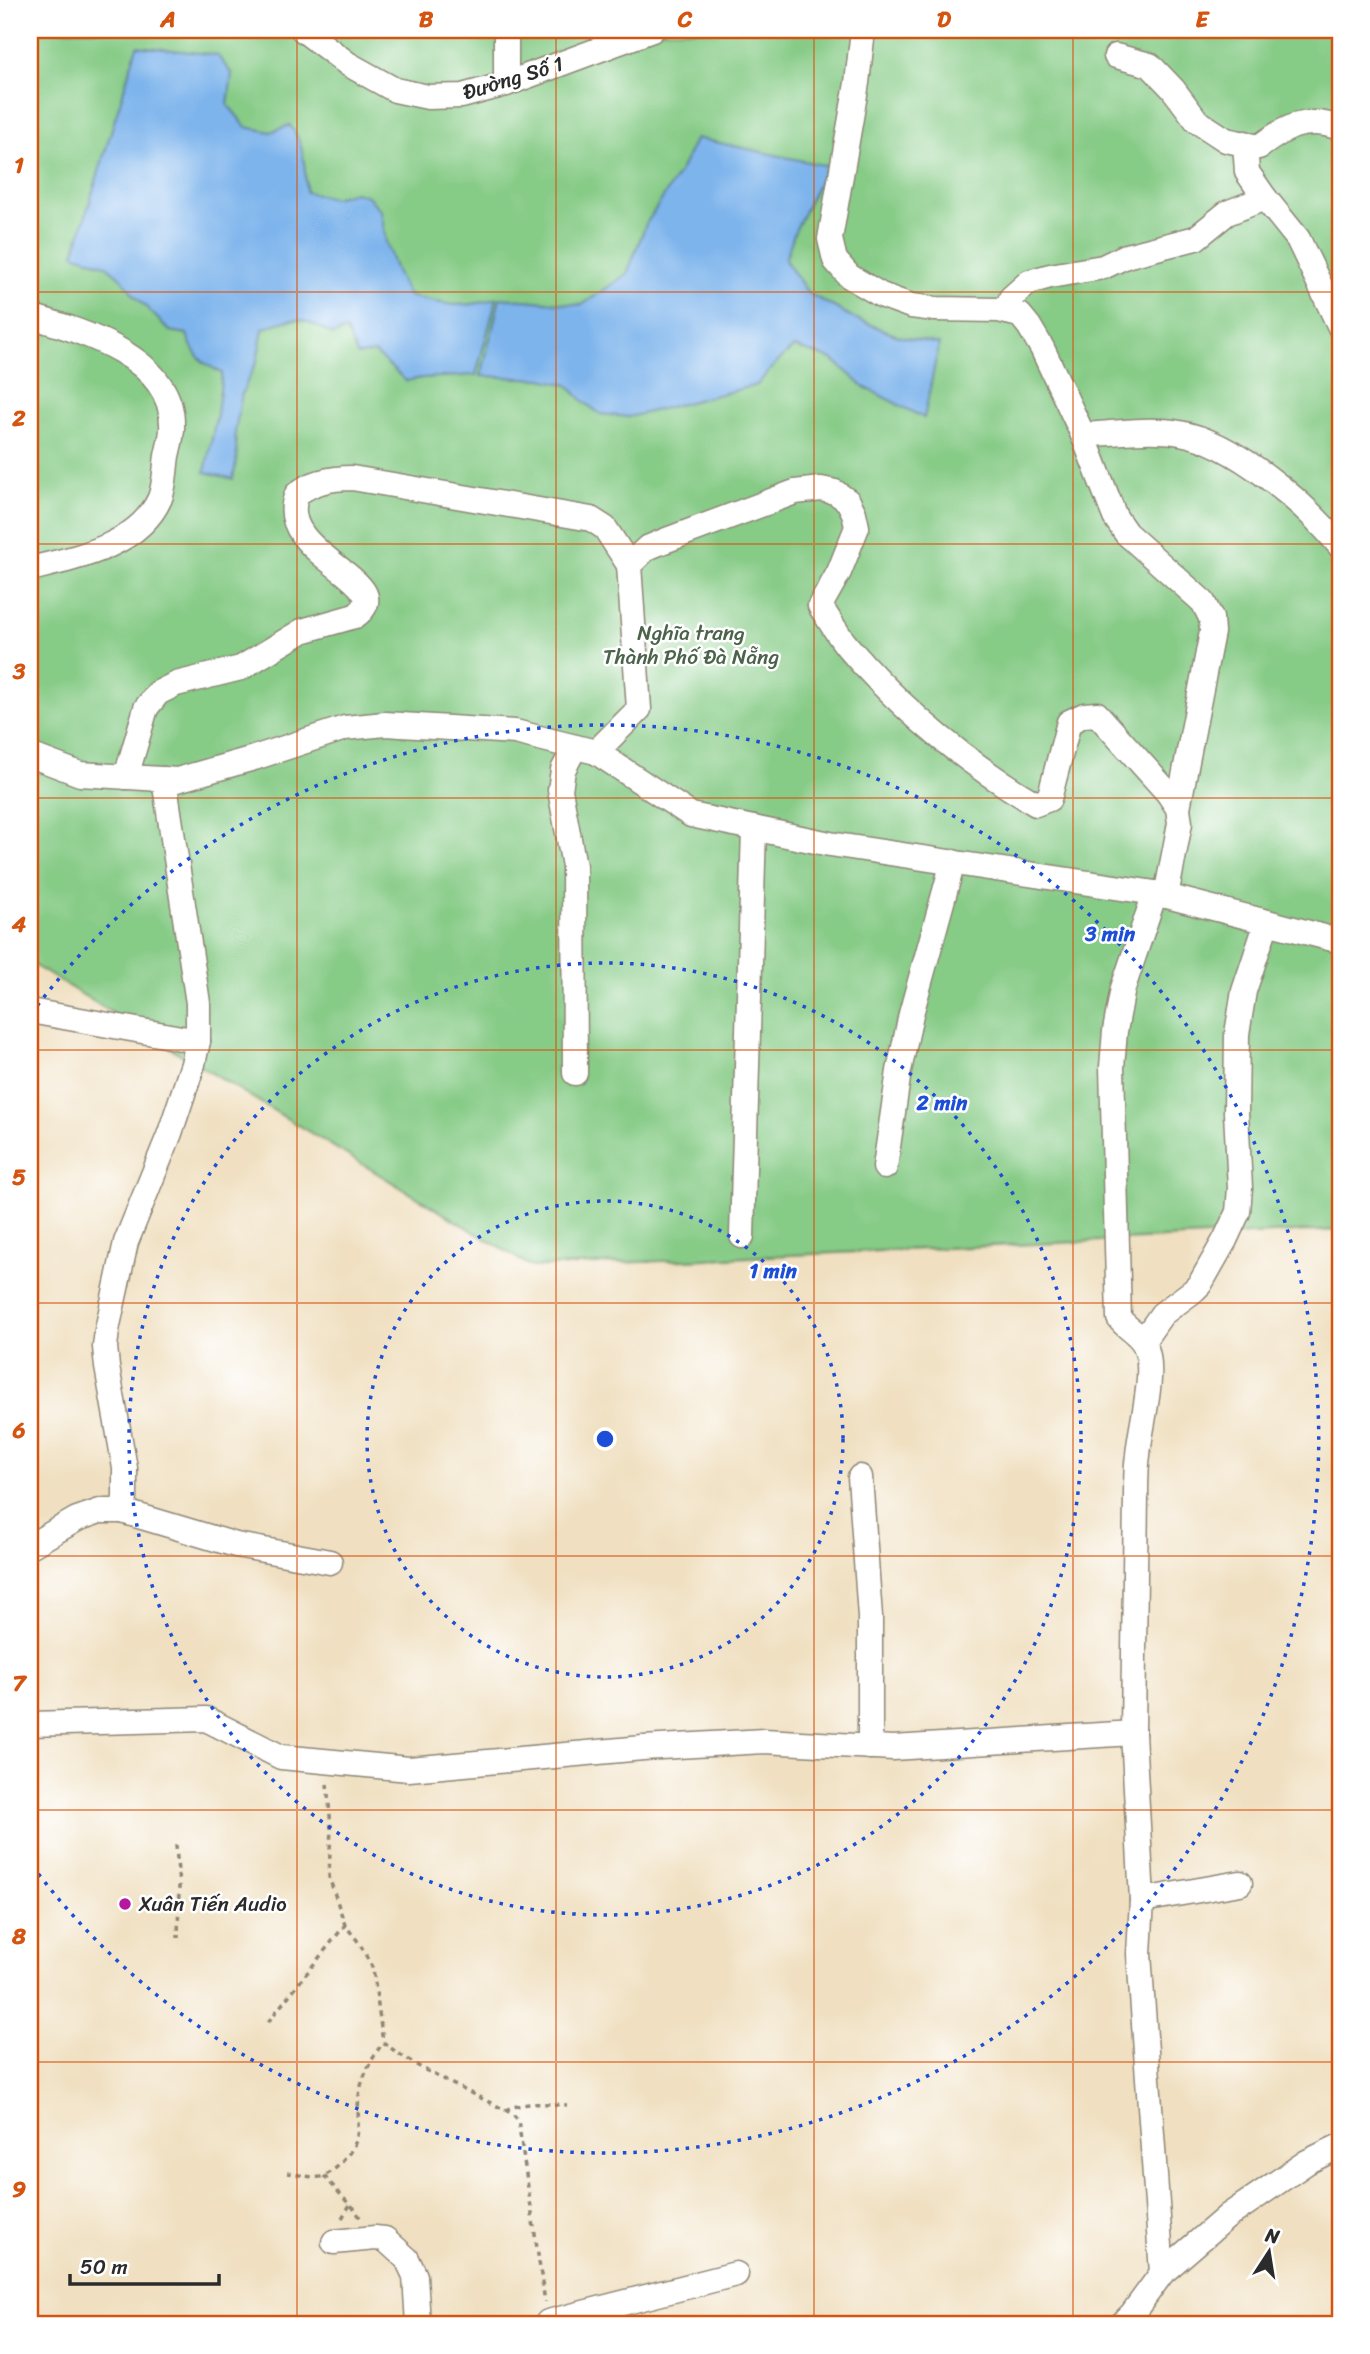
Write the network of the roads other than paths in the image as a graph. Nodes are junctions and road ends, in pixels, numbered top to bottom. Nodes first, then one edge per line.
1 (303, 30) edge
2 (506, 30) edge
3 (652, 30) edge
4 (863, 30) edge
5 (623, 35) edge
6 (1116, 56) dead end
7 (506, 84) junction
8 (1340, 128) edge
9 (1245, 144) junction
10 (1265, 198) junction
11 (1008, 312) junction
12 (30, 316) edge
13 (1340, 327) edge
14 (1083, 435) junction
15 (1340, 546) edge
16 (629, 565) junction
17 (30, 569) edge
18 (585, 749) junction
19 (30, 755) edge
20 (126, 777) junction
21 (164, 779) junction
22 (1178, 808) junction
23 (754, 828) junction
24 (953, 862) junction
25 (1161, 894) junction
26 (1267, 922) junction
27 (1340, 941) edge
28 (30, 1011) edge
29 (198, 1041) junction
30 (575, 1073) dead end
31 (885, 1167) dead end
32 (742, 1236) dead end
33 (1143, 1341) junction
34 (860, 1477) dead end
35 (122, 1511) junction
36 (30, 1546) edge
37 (330, 1562) dead end
38 (30, 1724) edge
39 (1133, 1733) junction
40 (870, 1746) junction
41 (1240, 1883) dead end
42 (1142, 1900) junction
43 (1340, 2146) edge
44 (334, 2242) dead end
45 (1162, 2273) junction
46 (736, 2274) dead end
47 (549, 2323) edge
48 (418, 2324) edge
49 (1122, 2324) edge

1 - 7 street, Đường Số 1
2 - 7 street
3 - 5 street, Đường Số 1
4 - 11 street
5 - 7 street, Đường Số 1
6 - 9 street
8 - 9 street
9 - 10 street
10 - 11 street
10 - 13 street
11 - 14 street
12 - 17 street
14 - 15 street
14 - 22 street
16 - 18 street
16 - 20 street
16 - 22 street
18 - 21 street
18 - 23 street
18 - 30 street
19 - 20 street
20 - 21 street
21 - 29 street
22 - 25 street
23 - 24 street
23 - 32 street
24 - 25 street
24 - 31 street
25 - 26 street
25 - 33 street
26 - 27 street
26 - 33 street
28 - 29 street
29 - 35 street
33 - 39 street
34 - 40 street
35 - 36 street
35 - 37 street
38 - 40 street
39 - 40 street
39 - 42 street
41 - 42 street
42 - 45 street
43 - 45 street
44 - 48 street
45 - 49 street
46 - 47 street

